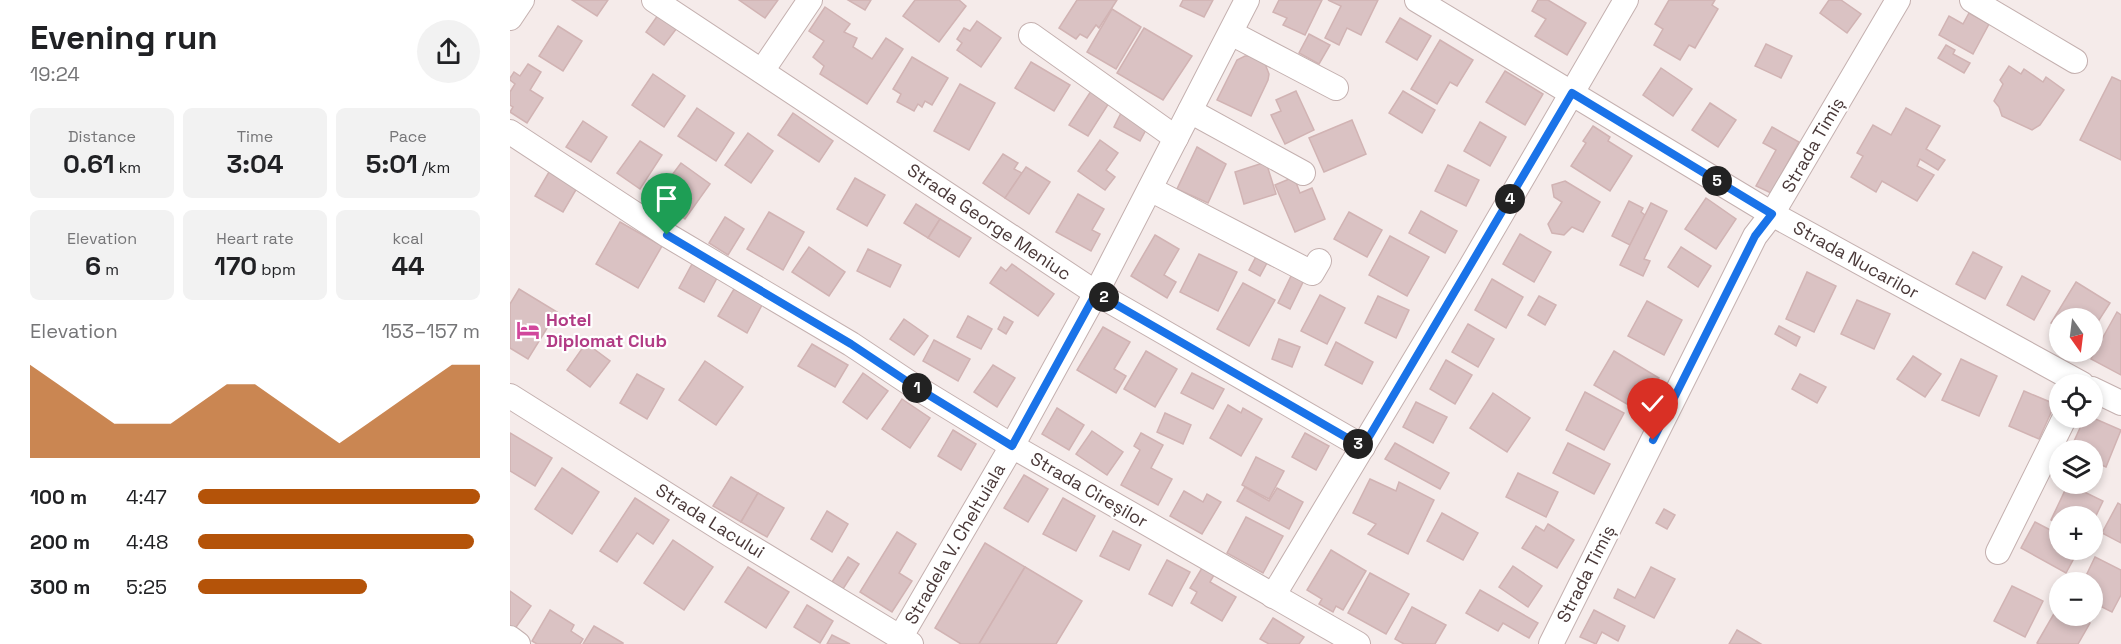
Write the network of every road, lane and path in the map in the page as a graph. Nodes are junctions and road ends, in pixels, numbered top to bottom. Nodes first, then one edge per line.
1 (522, 0) edge
2 (654, 0) edge
3 (810, 0) edge
4 (1247, 0) edge
5 (1417, 0) edge
6 (1626, 0) edge
7 (1898, 0) edge
8 (1972, 0) edge
9 (510, 18) edge
10 (1231, 33) junction
11 (1030, 35) dead end
12 (2075, 60) dead end
13 (762, 71) junction
14 (1336, 88) dead end
15 (1572, 93) junction
16 (1190, 111) junction
17 (510, 132) edge
18 (1176, 138) junction
19 (1303, 173) dead end
20 (1150, 189) junction
21 (1772, 214) junction
22 (1319, 261) dead end
23 (1096, 293) junction
24 (2064, 374) edge
25 (2103, 394) edge
26 (510, 396) edge
27 (2121, 403) edge
28 (2060, 428) edge
29 (1012, 446) junction
30 (1363, 447) junction
31 (1998, 552) dead end
32 (1273, 596) junction
33 (510, 638) edge
34 (905, 641) edge
35 (518, 644) edge
36 (1358, 644) edge
37 (1551, 644) edge

1 - 9 street
2 - 13 street, Strada George Meniuc
3 - 13 street
4 - 10 street, Stradela V. Cheltuiala
5 - 15 street, Strada Nucarilor
6 - 15 street
7 - 21 street, Strada Timiș
8 - 12 street
10 - 14 street
10 - 16 street, Stradela V. Cheltuiala
11 - 18 street
13 - 23 street, Strada George Meniuc
15 - 21 street, Strada Nucarilor
15 - 30 street
16 - 18 street, Stradela V. Cheltuiala
16 - 19 street
17 - 29 street, Strada Cireșilor
18 - 20 street, Stradela V. Cheltuiala
20 - 22 street
20 - 23 street, Stradela V. Cheltuiala
21 - 24 street, Strada Nucarilor
21 - 37 street, Strada Timiș
23 - 29 street, Stradela V. Cheltuiala
23 - 30 street, Strada George Meniuc
25 - 27 street
26 - 34 street, Strada Lacului
28 - 31 street
29 - 32 street, Strada Cireșilor
29 - 34 street, Stradela V. Cheltuiala
30 - 32 street
32 - 36 street, Strada Cireșilor
33 - 35 street

